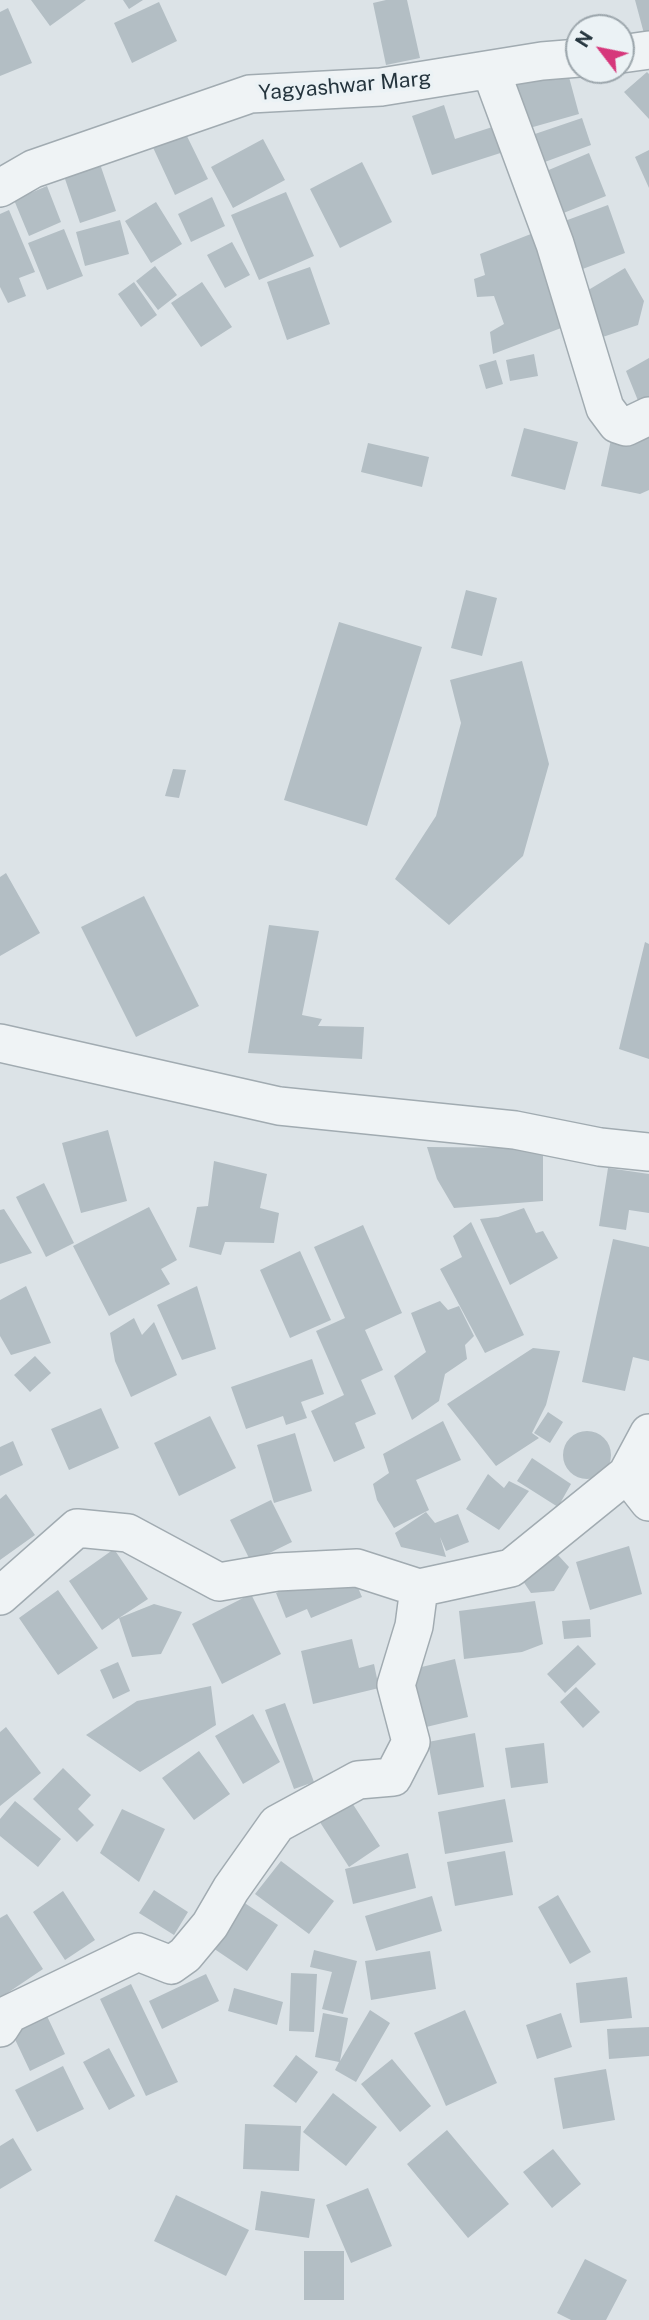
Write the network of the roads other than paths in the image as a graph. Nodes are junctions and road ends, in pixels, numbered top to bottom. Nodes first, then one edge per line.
1 (565, 59) edge
2 (491, 71) junction
3 (0, 188) edge
4 (649, 416) edge
5 (0, 1042) edge
6 (649, 1152) edge
7 (642, 1450) edge
8 (649, 1502) edge
9 (419, 1588) junction
10 (0, 1596) edge
11 (0, 2028) edge

1 - 2 street, Yagyashwar Marg
2 - 3 street, Yagyashwar Marg
2 - 4 street
5 - 6 street
7 - 8 street
7 - 9 street
9 - 10 street
9 - 11 street

